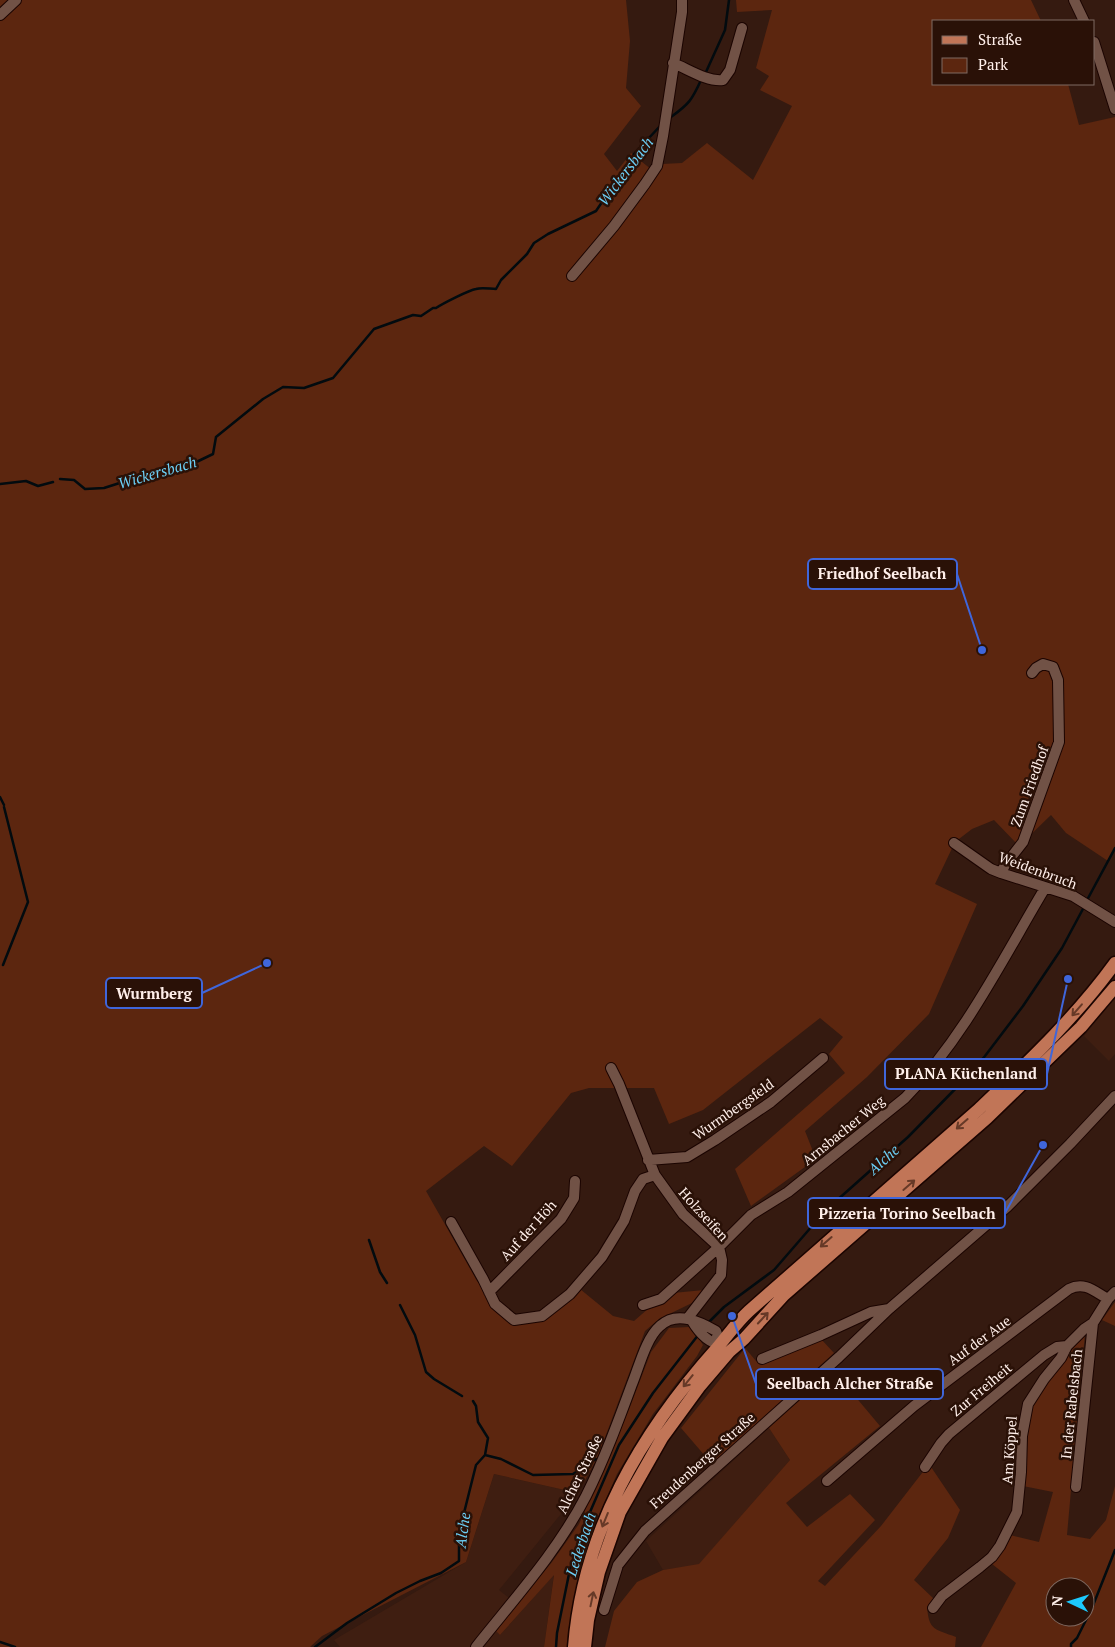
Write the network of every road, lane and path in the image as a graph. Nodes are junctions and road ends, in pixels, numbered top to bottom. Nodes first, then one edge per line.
1 (16, 0) edge
2 (682, 0) edge
3 (1074, 0) edge
4 (0, 16) edge
5 (1084, 20) edge
6 (742, 28) dead end
7 (1095, 45) edge
8 (673, 63) junction
9 (1115, 108) edge
10 (572, 276) dead end
11 (1032, 674) dead end
12 (954, 843) dead end
13 (1000, 873) junction
14 (1045, 888) junction
15 (1115, 923) edge
16 (1115, 963) edge
17 (1115, 986) edge
18 (823, 1058) dead end
19 (611, 1068) dead end
20 (1115, 1096) edge
21 (648, 1160) junction
22 (655, 1175) junction
23 (574, 1181) dead end
24 (451, 1222) dead end
25 (719, 1247) junction
26 (489, 1292) junction
27 (1112, 1296) edge
28 (643, 1306) dead end
29 (889, 1309) junction
30 (693, 1322) junction
31 (1093, 1323) junction
32 (1067, 1346) junction
33 (724, 1348) junction
34 (762, 1359) dead end
35 (925, 1467) dead end
36 (827, 1482) dead end
37 (1076, 1487) dead end
38 (933, 1608) dead end
39 (604, 1610) dead end
40 (476, 1647) edge
41 (574, 1647) edge
42 (585, 1647) edge

1 - 4 street
2 - 8 street
3 - 5 street
6 - 8 street
7 - 9 street
8 - 10 street
11 - 13 street, Zum Friedhof
12 - 13 street, Weidenbruch
13 - 14 street, Weidenbruch
14 - 15 street, Weidenbruch
14 - 25 street, Arnsbacher Weg
16 -> 33 main road, Freudenberger Straße
33 -> 17 main road, Freudenberger Straße
18 - 21 street, Wurmbergsfeld
19 - 21 street, Holzseifen
20 - 29 street, Freudenberger Straße
21 - 22 street, Holzseifen
22 - 25 street, Holzseifen
22 - 26 street
23 - 26 street, Auf der Höh
24 - 26 street
25 - 28 street, Arnsbacher Weg
25 - 30 street, Holzseifen
27 - 31 street, Am Köppel
27 - 36 street, Auf der Aue
29 - 34 street, Freudenberger Straße
29 - 39 street, Freudenberger Straße
30 - 33 street
30 - 40 street, Alcher Straße
31 - 32 street, Am Köppel
31 - 37 street, In der Rabelsbach
32 - 35 street, Zur Freiheit
32 - 38 street, Am Köppel
33 -> 41 main road, Freudenberger Straße
42 -> 33 main road, Freudenberger Straße

